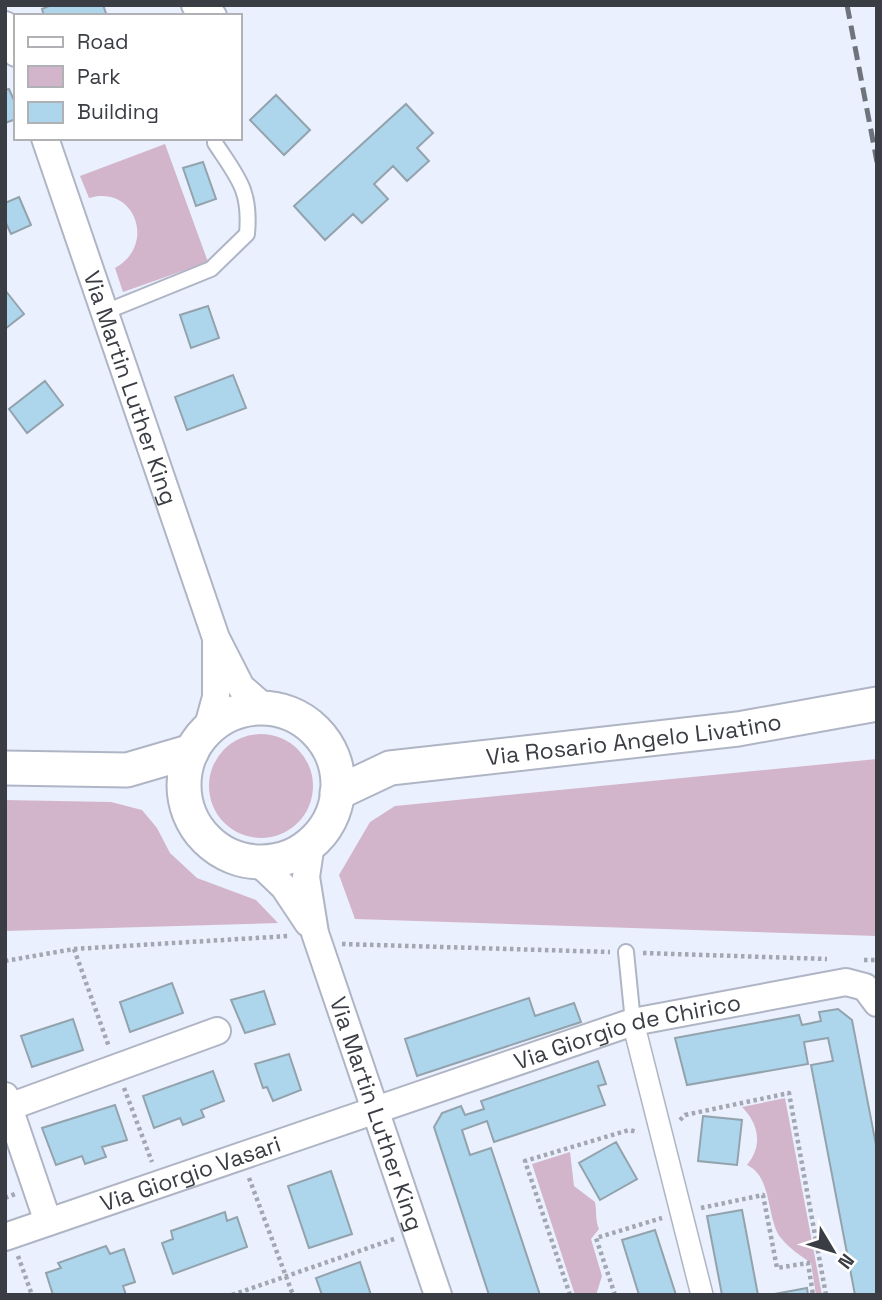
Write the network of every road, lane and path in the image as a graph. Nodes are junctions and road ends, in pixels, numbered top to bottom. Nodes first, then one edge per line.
1 (5, 25) edge
2 (14, 48) edge
3 (46, 140) edge
4 (215, 143) dead end
5 (105, 312) junction
6 (216, 638) junction
7 (877, 704) edge
8 (265, 708) junction
9 (200, 740) junction
10 (329, 748) junction
11 (5, 768) edge
12 (390, 768) junction
13 (127, 770) junction
14 (337, 793) junction
15 (187, 806) junction
16 (311, 843) junction
17 (257, 861) junction
18 (308, 934) junction
19 (626, 952) dead end
20 (5, 961) edge
21 (877, 1003) edge
22 (633, 1022) junction
23 (217, 1031) dead end
24 (7, 1102) edge
25 (376, 1108) junction
26 (662, 1138) junction
27 (246, 1172) dead end
28 (681, 1213) junction
29 (48, 1222) junction
30 (402, 1236) dead end
31 (11, 1245) edge
32 (286, 1276) junction
33 (32, 1295) edge
34 (232, 1295) edge
35 (293, 1295) edge
36 (438, 1295) edge
37 (570, 1295) edge
38 (615, 1295) edge
39 (702, 1295) edge
40 (813, 1295) edge
41 (826, 1295) edge

1 - 2 street
3 - 5 street, Via Martin Luther King
4 - 5 lane
5 - 6 street, Via Martin Luther King
6 - 8 street
6 - 9 street
7 - 12 street, Via Rosario Angelo Livatino
8 - 9 street
8 - 10 street
9 - 13 street
9 - 15 street
10 - 12 street, Via Rosario Angelo Livatino
10 - 14 street
11 - 13 street
12 - 14 street, Via Rosario Angelo Livatino
13 - 15 street
14 - 16 street
15 - 17 street
16 - 17 street
16 - 18 street
17 - 18 street
18 - 20 path
18 - 25 street, Via Martin Luther King
19 - 22 lane
21 - 22 street, Via Giorgio de Chirico
22 - 25 street, Via Giorgio de Chirico
22 - 26 street
23 - 24 street
24 - 29 street
25 - 29 street, Via Giorgio Vasari
25 - 36 street, Via Martin Luther King
26 - 28 street
26 - 37 path
26 - 41 path
27 - 32 path
28 - 38 path
28 - 39 street
28 - 40 path
29 - 31 street, Via Giorgio Vasari
30 - 32 path
31 - 33 path
32 - 34 path
32 - 35 path

